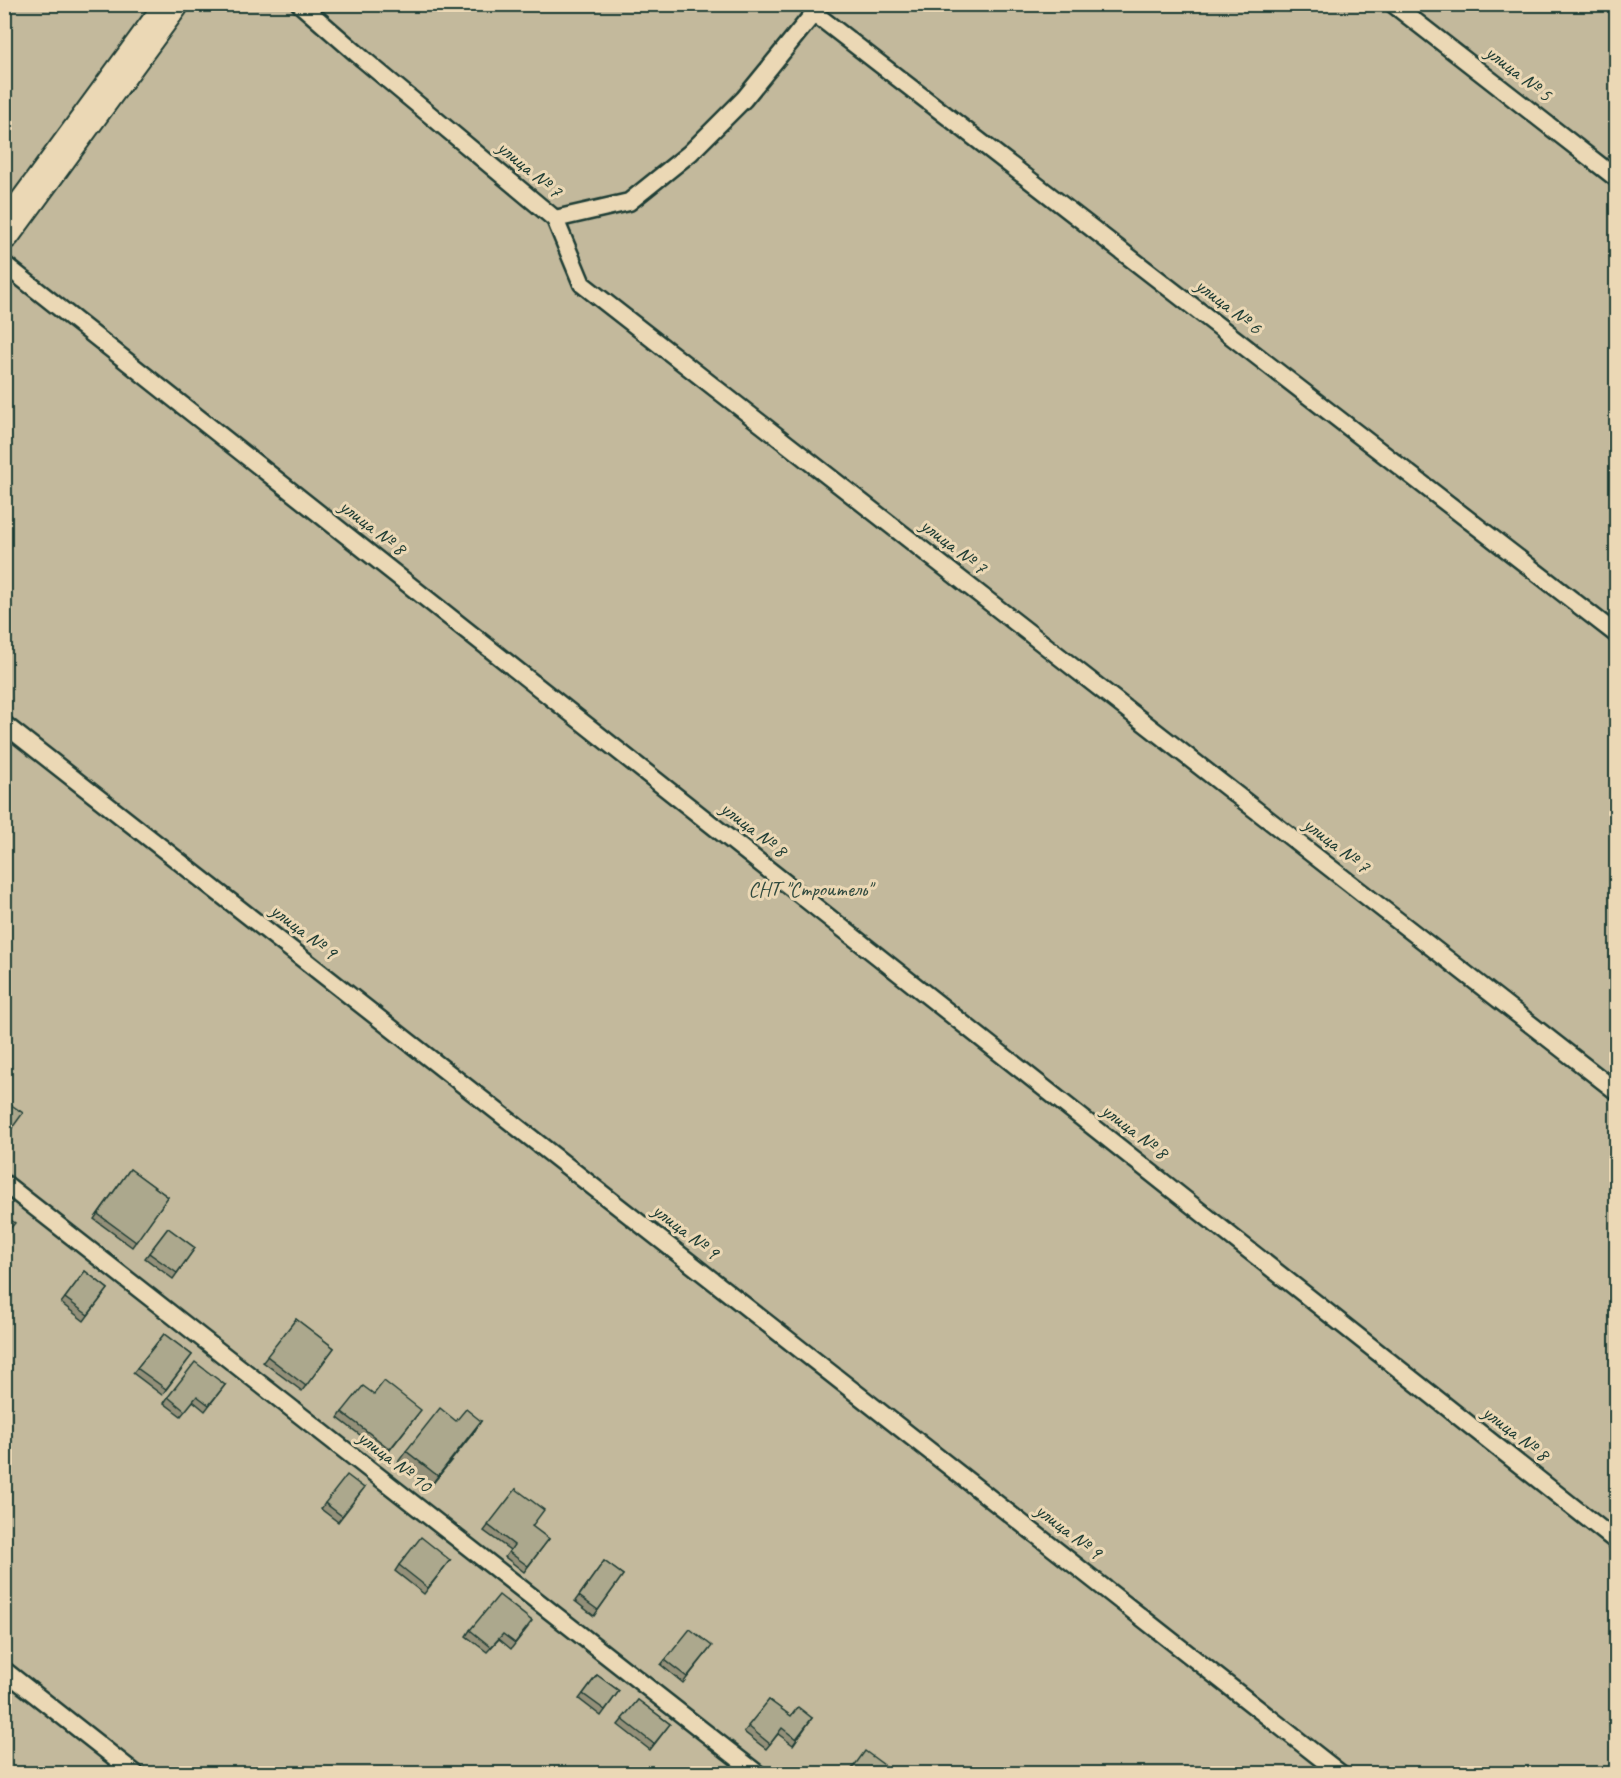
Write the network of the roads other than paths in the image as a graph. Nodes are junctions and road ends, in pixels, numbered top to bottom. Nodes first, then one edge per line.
1 (172, 4) edge
2 (300, 4) edge
3 (1393, 4) edge
4 (816, 9) edge
5 (1617, 178) edge
6 (555, 219) junction
7 (4, 233) edge
8 (4, 264) edge
9 (1617, 634) edge
10 (4, 723) edge
11 (1617, 1091) edge
12 (4, 1183) edge
13 (1617, 1541) edge
14 (4, 1670) edge
15 (136, 1773) edge
16 (758, 1773) edge
17 (1341, 1773) edge

1 - 7 street
2 - 6 lane, улица № 7
3 - 5 lane, улица № 5
4 - 6 lane
4 - 9 lane, улица № 6
6 - 11 lane, улица № 7
8 - 13 lane, улица № 8
10 - 17 lane, улица № 9
12 - 16 lane, улица № 10
14 - 15 lane

